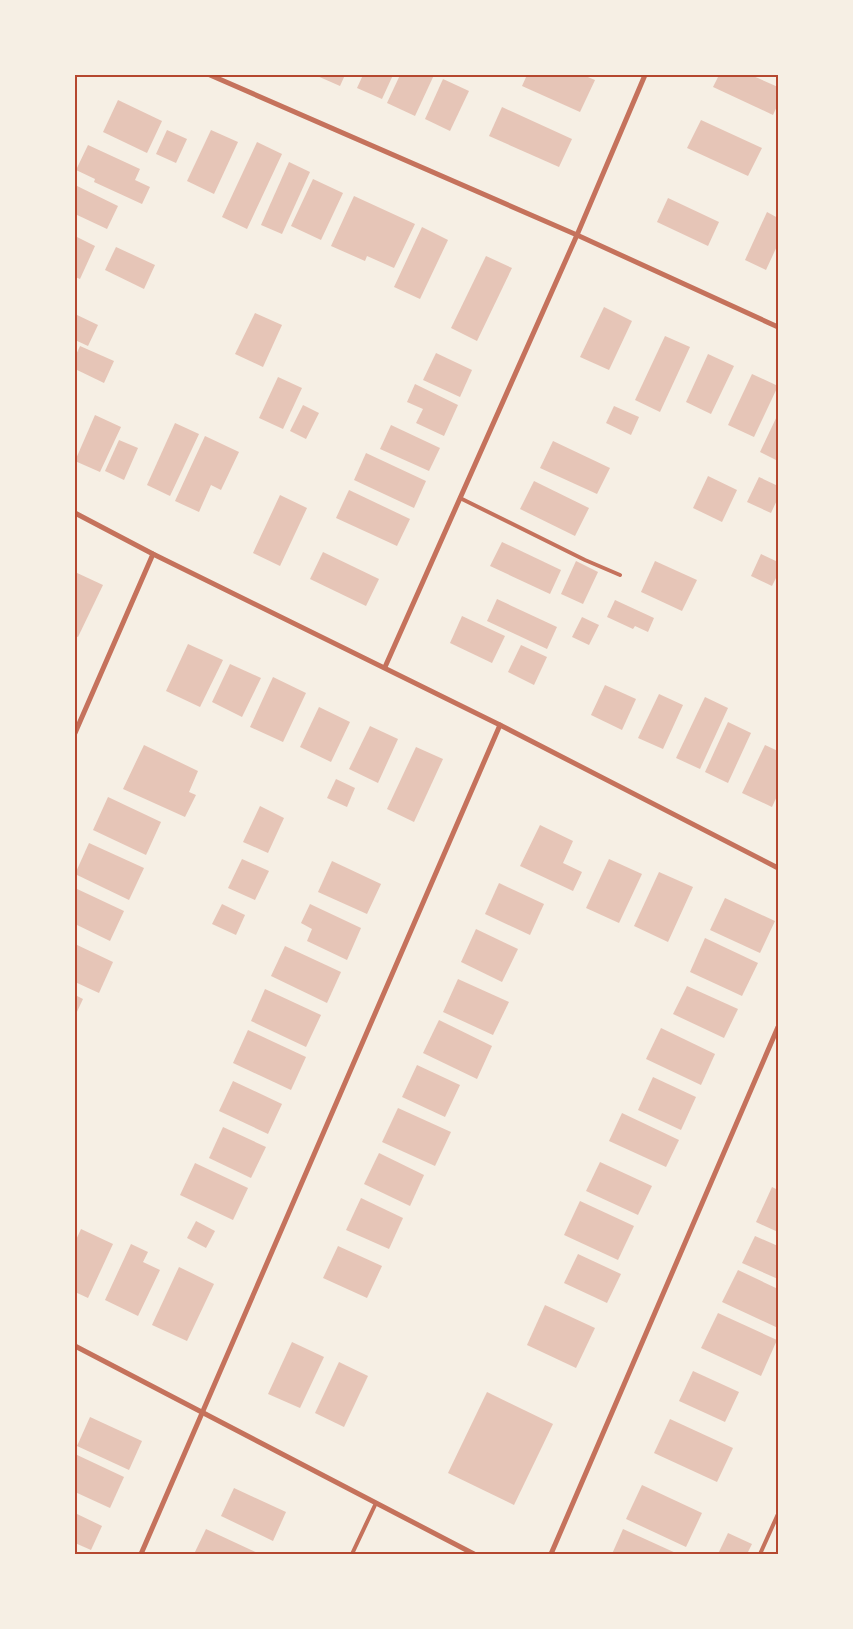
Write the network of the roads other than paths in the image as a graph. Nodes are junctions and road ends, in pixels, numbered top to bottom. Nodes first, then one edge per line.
1 (210, 75) edge
2 (645, 75) edge
3 (577, 235) junction
4 (778, 327) edge
5 (460, 498) junction
6 (75, 513) edge
7 (153, 554) junction
8 (620, 574) dead end
9 (385, 667) junction
10 (500, 725) junction
11 (75, 733) edge
12 (778, 868) edge
13 (778, 1027) edge
14 (75, 1346) edge
15 (203, 1414) junction
16 (376, 1503) junction
17 (778, 1514) edge
18 (141, 1554) edge
19 (352, 1554) edge
20 (474, 1554) edge
21 (551, 1554) edge
22 (760, 1554) edge

1 - 3 street
2 - 3 street
3 - 4 street
3 - 5 street
5 - 8 lane
5 - 9 street
6 - 7 street
7 - 9 street
7 - 11 street
9 - 10 street
10 - 12 street
10 - 15 street
13 - 21 street
14 - 15 street
15 - 16 street
15 - 18 street
16 - 19 lane
16 - 20 street
17 - 22 lane

